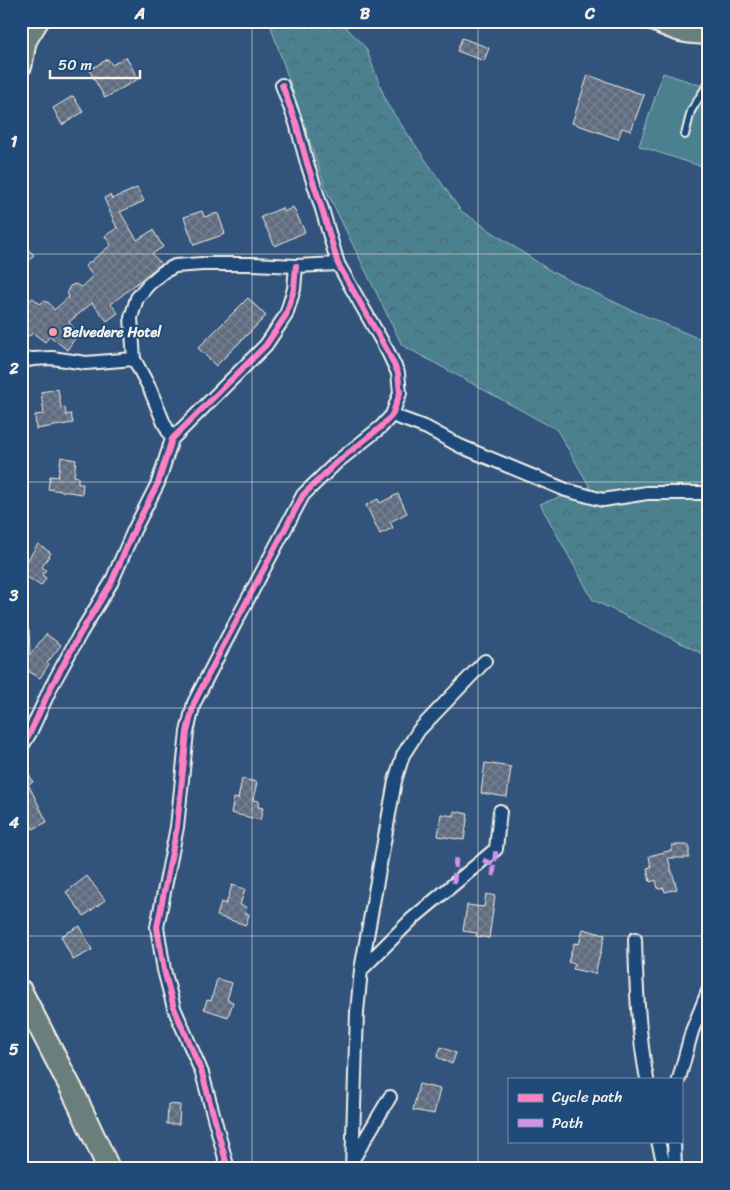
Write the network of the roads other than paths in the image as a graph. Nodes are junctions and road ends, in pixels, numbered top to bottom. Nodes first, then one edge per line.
1 (24, 21) edge
2 (38, 21) edge
3 (655, 21) edge
4 (709, 33) edge
5 (25, 42) junction
6 (21, 65) edge
7 (709, 82) edge
8 (282, 85) dead end
9 (685, 135) dead end
10 (338, 264) junction
11 (296, 266) junction
12 (134, 359) junction
13 (21, 361) edge
14 (392, 415) junction
15 (172, 439) junction
16 (709, 494) edge
17 (485, 661) dead end
18 (21, 748) edge
19 (500, 811) dead end
20 (635, 939) dead end
21 (361, 970) junction
22 (709, 989) edge
23 (21, 991) edge
24 (647, 1078) edge
25 (679, 1078) edge
26 (390, 1097) dead end
27 (658, 1142) edge
28 (674, 1142) edge
29 (353, 1164) edge
30 (109, 1169) edge
31 (228, 1169) edge
32 (665, 1169) edge
33 (675, 1169) edge

1 - 5 highway
2 - 5 main road
3 - 4 main road
5 - 6 highway
7 - 9 lane
8 - 10 street
10 - 11 street
10 - 14 street
11 - 12 street
11 - 15 street
12 - 13 street
12 - 15 street
14 - 16 street
14 - 31 street
15 - 18 street
17 - 21 street
19 - 21 street
20 - 24 street
21 - 29 street
22 - 25 street
23 - 30 highway
26 - 29 street
27 - 32 street
28 - 33 street

